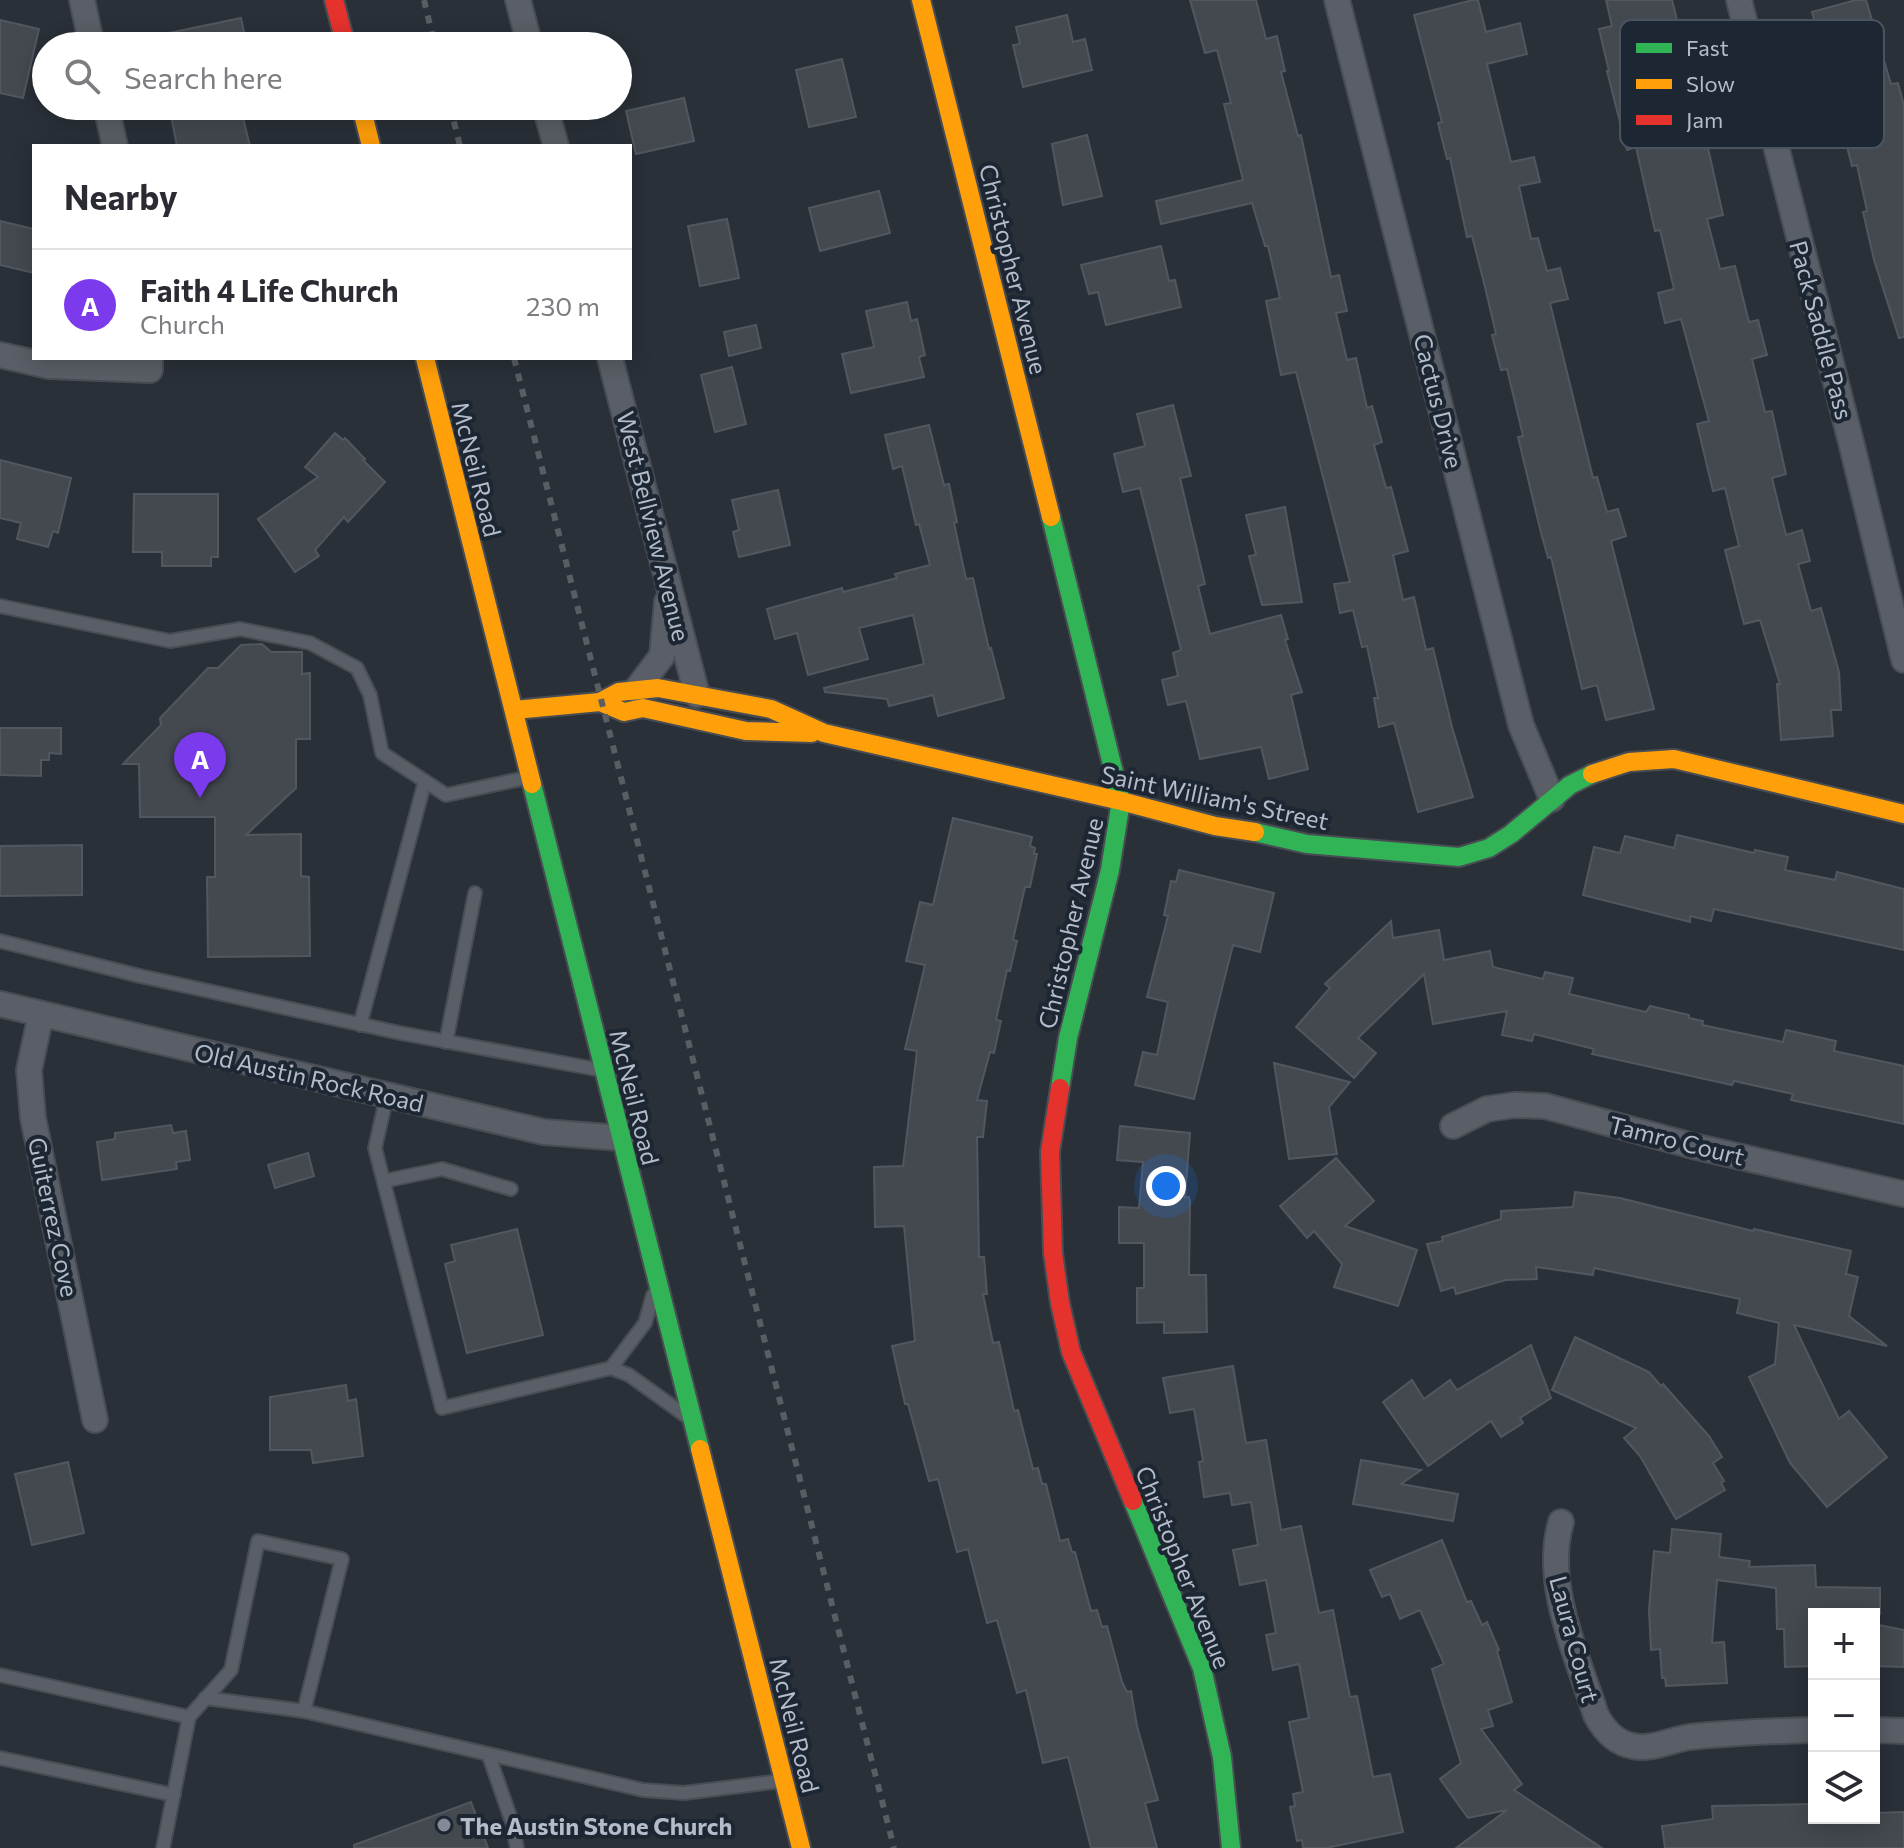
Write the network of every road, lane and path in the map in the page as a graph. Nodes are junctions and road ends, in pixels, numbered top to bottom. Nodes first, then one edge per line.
1 (82, 0) edge
2 (334, 0) edge
3 (518, 0) edge
4 (921, 0) edge
5 (1337, 0) edge
6 (1739, 0) edge
7 (1744, 20) edge
8 (89, 32) edge
9 (342, 32) edge
10 (526, 32) edge
11 (109, 120) edge
12 (364, 120) edge
13 (549, 120) edge
14 (115, 144) edge
15 (370, 144) edge
16 (555, 144) edge
17 (1777, 148) edge
18 (0, 355) edge
19 (426, 360) edge
20 (611, 360) edge
21 (150, 364) edge
22 (668, 583) junction
23 (0, 606) edge
24 (1904, 660) edge
25 (636, 690) junction
26 (697, 695) junction
27 (600, 702) junction
28 (514, 710) junction
29 (824, 733) junction
30 (530, 777) junction
31 (425, 781) junction
32 (1552, 799) junction
33 (1121, 801) junction
34 (1904, 813) edge
35 (475, 893) dead end
36 (0, 941) edge
37 (0, 1004) edge
38 (41, 1014) junction
39 (360, 1025) junction
40 (446, 1042) junction
41 (604, 1070) junction
42 (387, 1095) junction
43 (1453, 1126) dead end
44 (621, 1138) junction
45 (384, 1181) junction
46 (511, 1189) dead end
47 (1904, 1194) edge
48 (657, 1280) junction
49 (611, 1368) junction
50 (95, 1420) dead end
51 (693, 1420) junction
52 (1561, 1522) dead end
53 (0, 1675) edge
54 (205, 1698) junction
55 (299, 1710) junction
56 (189, 1717) junction
57 (1808, 1730) edge
58 (1880, 1730) edge
59 (1904, 1731) edge
60 (489, 1756) junction
61 (0, 1758) edge
62 (784, 1781) junction
63 (174, 1795) junction
64 (163, 1848) edge
65 (517, 1848) edge
66 (801, 1848) edge
67 (1231, 1848) edge

1 - 8 street
2 - 9 street
3 - 10 street
4 - 33 street, Christopher Avenue
5 - 32 street, Cactus Drive
6 - 7 street, Pack Saddle Pass
11 - 14 street
12 - 15 street
13 - 16 street
17 - 24 street, Pack Saddle Pass
18 - 21 street
19 - 28 street, McNeil Road
20 - 22 street, West Bellview Avenue
22 - 25 street
22 - 26 street, West Bellview Avenue
23 - 31 lane
25 - 26 street, Saint William's Street
25 - 27 street, Saint William's Street
26 - 29 street, Saint William's Street
27 - 28 street, Saint William's Street
27 - 29 street, Saint William's Street
28 - 30 street, McNeil Road
29 - 33 street, Saint William's Street
30 - 31 lane
30 - 41 street, McNeil Road
31 - 39 lane
32 - 33 street, Saint William's Street
32 - 34 street, Saint William's Street
33 - 67 street, Christopher Avenue
35 - 40 lane
36 - 39 lane
37 - 38 street, Old Austin Rock Road
38 - 42 street, Old Austin Rock Road
38 - 50 street, Guiterrez Cove
39 - 40 lane
40 - 41 lane
41 - 44 street, McNeil Road
42 - 44 street, Old Austin Rock Road
42 - 45 lane
43 - 47 street, Tamro Court
44 - 48 street, McNeil Road
45 - 46 lane
45 - 49 lane
48 - 49 lane
48 - 51 street, McNeil Road
49 - 51 lane
51 - 62 street, McNeil Road
52 - 57 street, Laura Court
53 - 56 lane
54 - 55 lane
54 - 55 lane
54 - 56 lane
55 - 60 lane
56 - 63 lane
58 - 59 street
60 - 62 lane
60 - 65 lane
61 - 63 lane
62 - 66 street, McNeil Road
63 - 64 lane

